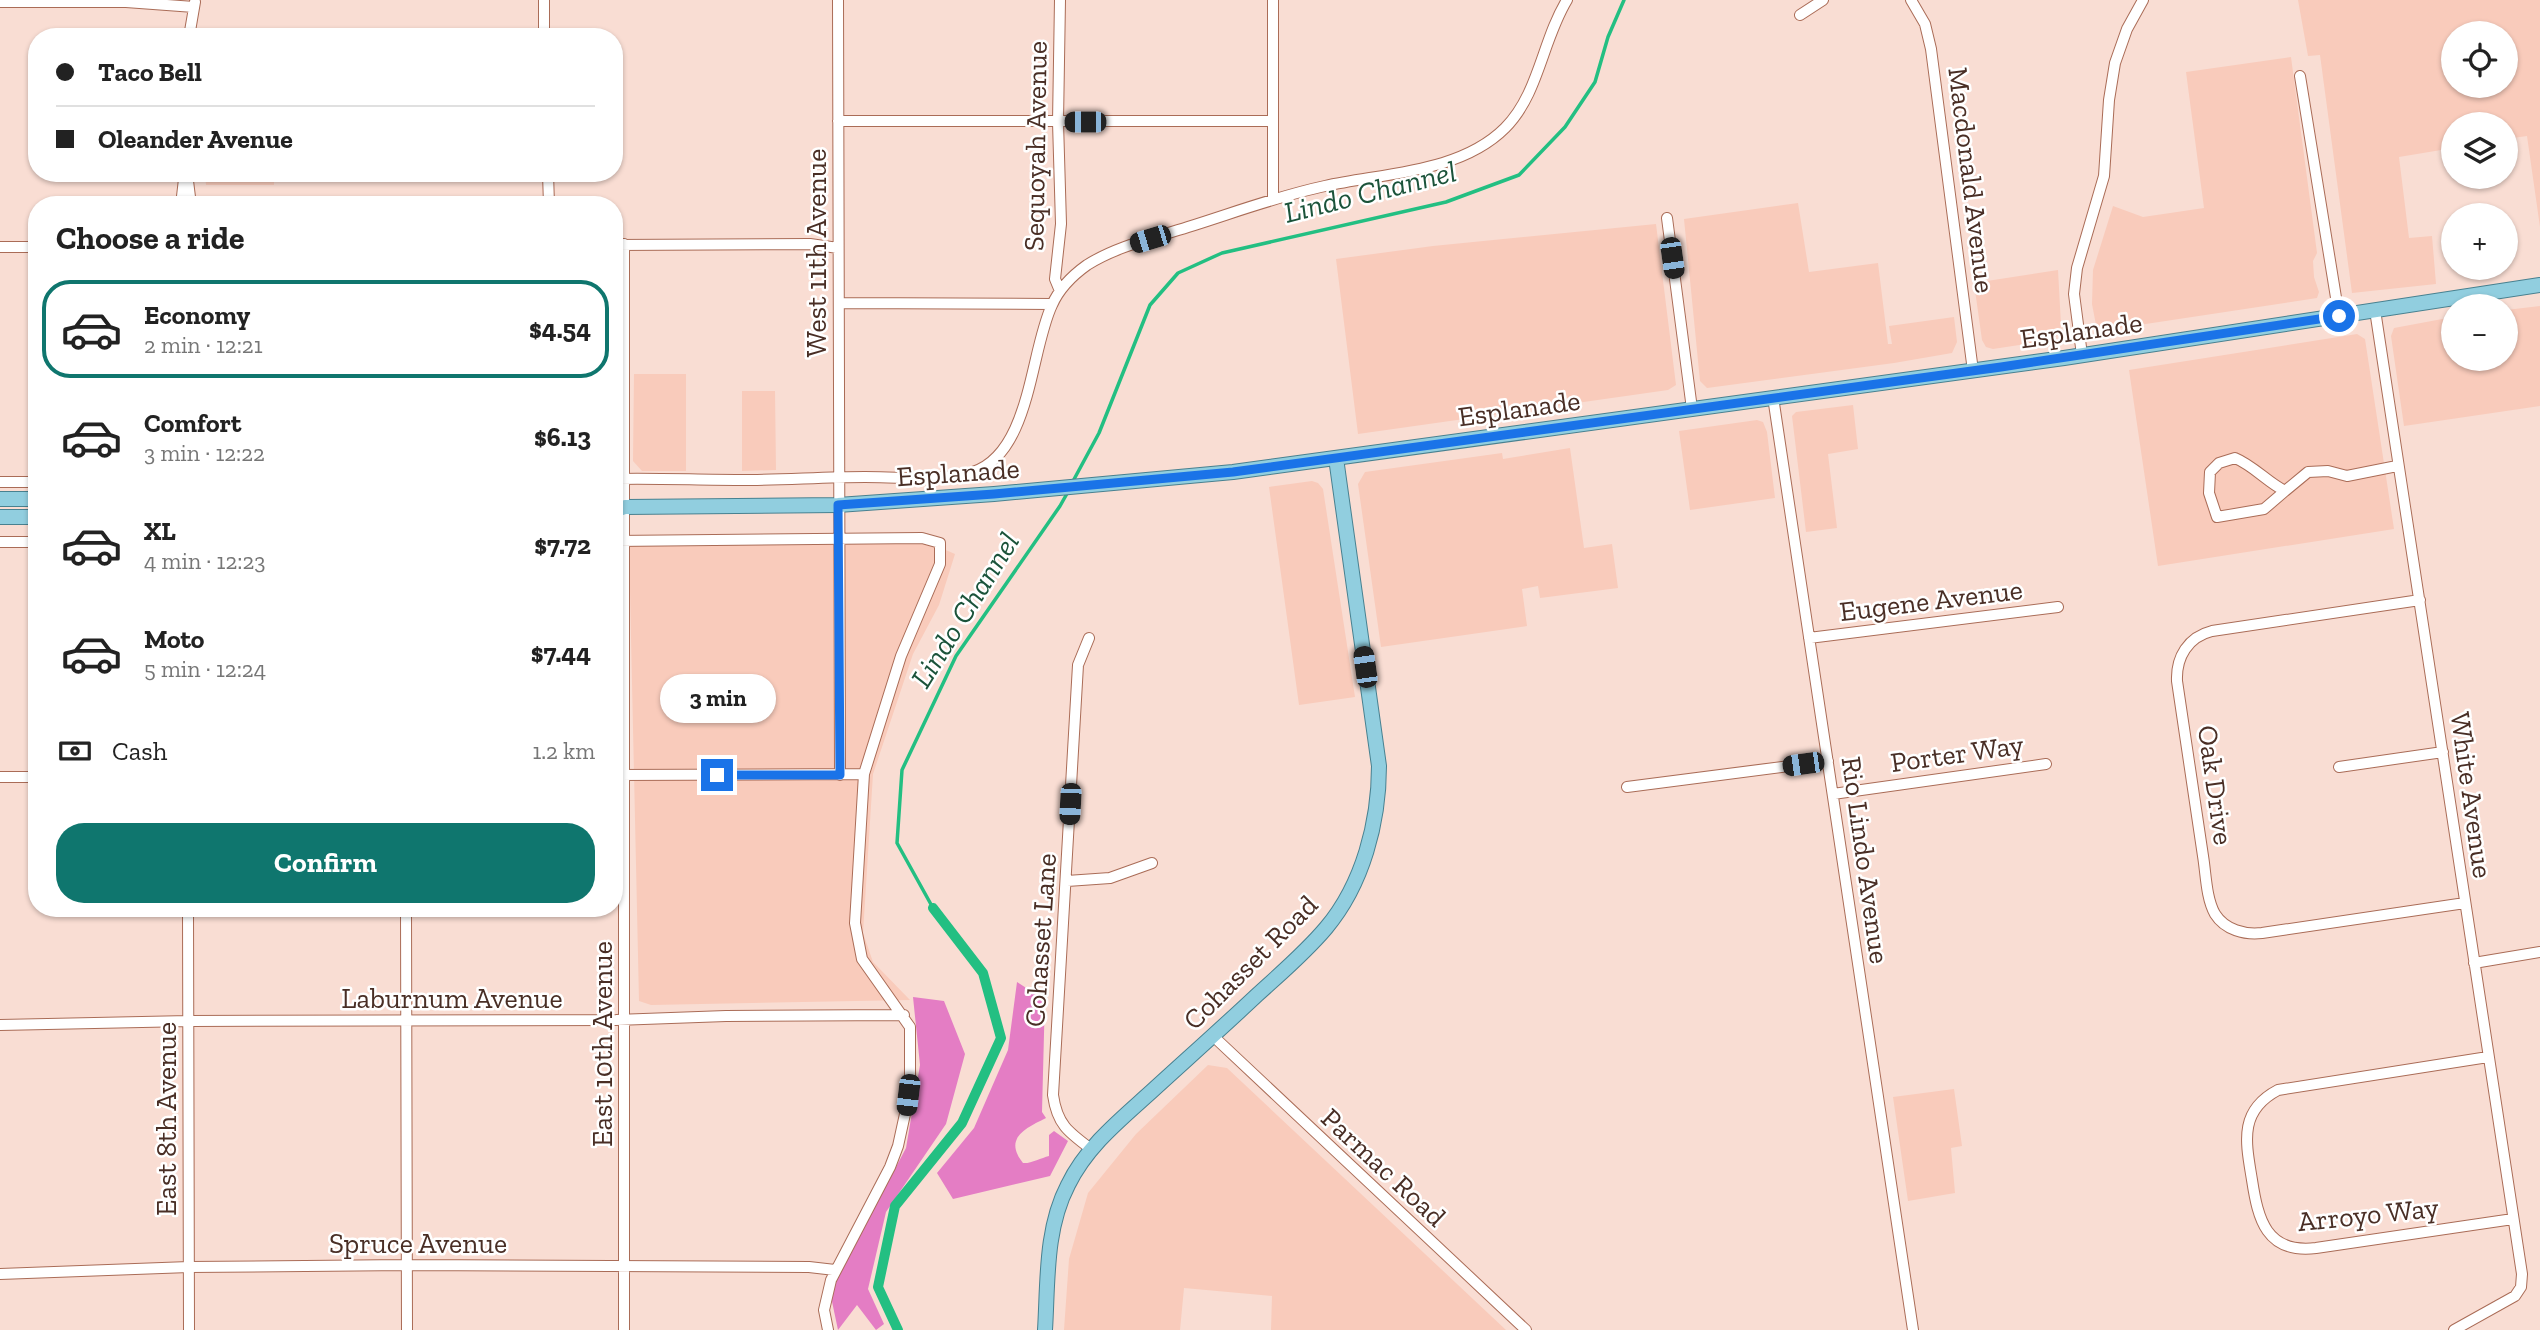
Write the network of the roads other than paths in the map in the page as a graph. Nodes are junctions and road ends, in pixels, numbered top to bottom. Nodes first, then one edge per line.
1 (544, 0) edge
2 (838, 0) edge
3 (1060, 0) edge
4 (1273, 0) edge
5 (1567, 0) edge
6 (1822, 0) edge
7 (1911, 0) edge
8 (2143, 0) edge
9 (0, 2) edge
10 (195, 4) edge
11 (1800, 15) dead end
12 (191, 28) edge
13 (544, 28) edge
14 (2301, 76) dead end
15 (838, 121) junction
16 (1273, 121) junction
17 (1058, 122) junction
18 (1273, 200) junction
19 (1667, 218) dead end
20 (623, 244) edge
21 (0, 247) edge
22 (28, 247) edge
23 (838, 248) junction
24 (2540, 285) edge
25 (1060, 291) junction
26 (839, 303) junction
27 (1052, 304) junction
28 (2375, 310) junction
29 (2339, 316) junction
30 (2082, 355) junction
31 (1973, 371) junction
32 (1773, 397) junction
33 (1692, 409) junction
34 (1336, 458) junction
35 (2397, 466) junction
36 (839, 478) junction
37 (623, 479) edge
38 (0, 482) edge
39 (28, 482) edge
40 (2286, 491) junction
41 (0, 499) edge
42 (28, 499) edge
43 (838, 505) junction
44 (623, 506) edge
45 (0, 517) edge
46 (28, 517) edge
47 (839, 540) junction
48 (623, 541) edge
49 (0, 542) edge
50 (28, 542) edge
51 (2420, 600) junction
52 (2058, 607) dead end
53 (1089, 638) dead end
54 (1809, 638) junction
55 (2443, 752) junction
56 (1828, 761) junction
57 (2046, 764) dead end
58 (2339, 767) dead end
59 (864, 774) junction
60 (623, 775) edge
61 (840, 775) junction
62 (0, 777) edge
63 (28, 777) edge
64 (1627, 787) dead end
65 (1833, 794) junction
66 (1152, 863) dead end
67 (1066, 881) junction
68 (2465, 903) junction
69 (188, 917) edge
70 (406, 917) edge
71 (623, 917) edge
72 (2540, 953) edge
73 (2474, 963) junction
74 (904, 1015) junction
75 (625, 1020) junction
76 (189, 1021) junction
77 (406, 1022) junction
78 (0, 1025) edge
79 (1213, 1036) junction
80 (2488, 1057) junction
81 (1091, 1149) junction
82 (2513, 1219) junction
83 (407, 1265) junction
84 (625, 1266) junction
85 (189, 1267) junction
86 (835, 1270) junction
87 (0, 1274) edge
88 (189, 1330) edge
89 (407, 1330) edge
90 (624, 1330) edge
91 (828, 1330) edge
92 (1045, 1330) edge
93 (1526, 1330) edge
94 (1913, 1330) edge
95 (2454, 1330) edge

1 - 13 street
2 - 15 street, West 11th Avenue
3 - 17 street, Sequoyah Avenue
4 - 16 street
5 - 18 street
6 - 11 street
7 - 31 street, Macdonald Avenue
8 - 30 street
9 - 10 street
10 - 12 street
14 - 29 street
15 - 17 street
15 - 23 street, West 11th Avenue
16 - 17 street
16 - 18 street
17 - 25 street, Sequoyah Avenue
18 - 25 street
19 - 33 street
20 - 23 street
21 - 22 street
23 - 26 street, West 11th Avenue
24 - 28 main road, Esplanade
25 - 27 street
26 - 27 street
26 - 36 street, West 11th Avenue
27 - 36 street
28 - 29 main road, Esplanade
28 - 35 street, White Avenue
29 - 30 main road, Esplanade
30 - 31 main road, Esplanade
31 - 32 main road, Esplanade
32 - 33 main road, Esplanade
32 - 54 street, Rio Lindo Avenue
33 - 34 main road, Esplanade
34 - 43 main road, Esplanade
34 - 79 main road, Cohasset Road
35 - 40 street
35 - 51 street, White Avenue
36 - 37 street
36 - 43 street, West 11th Avenue
38 - 39 street
40 - 40 street
41 - 42 main road
43 - 44 main road, Esplanade
43 - 47 street, West 11th Avenue
45 - 46 main road
47 - 48 street
47 - 59 street
47 - 61 street, West 11th Avenue
49 - 50 street
51 - 55 street, White Avenue
51 - 68 street, Oak Drive
52 - 54 street, Eugene Avenue
53 - 67 street, Cohasset Lane
54 - 56 street, Rio Lindo Avenue
55 - 58 street
55 - 68 street, White Avenue
56 - 64 street
56 - 65 street, Rio Lindo Avenue
57 - 65 street, Porter Way
59 - 61 street
59 - 74 street
60 - 61 street
62 - 63 street
65 - 94 street, Rio Lindo Avenue
66 - 67 street
67 - 81 street, Cohasset Lane
68 - 73 street, White Avenue
69 - 76 street, East 8th Avenue
70 - 77 street
71 - 75 street, East 10th Avenue
72 - 73 street
73 - 80 street, White Avenue
74 - 75 street, Laburnum Avenue
74 - 86 street
75 - 77 street, Laburnum Avenue
75 - 84 street, East 10th Avenue
76 - 77 street, Laburnum Avenue
76 - 78 street, Laburnum Avenue
76 - 85 street, East 8th Avenue
77 - 83 street
79 - 81 main road, Cohasset Road
79 - 93 street, Parmac Road
80 - 82 street, White Avenue
80 - 82 street, Arroyo Way
81 - 92 main road, Cohasset Road
82 - 95 street, White Avenue
83 - 84 street, Spruce Avenue
83 - 85 street, Spruce Avenue
83 - 89 street
84 - 86 street, Spruce Avenue
84 - 90 street, East 10th Avenue
85 - 87 street, Spruce Avenue
85 - 88 street, East 8th Avenue
86 - 91 street

